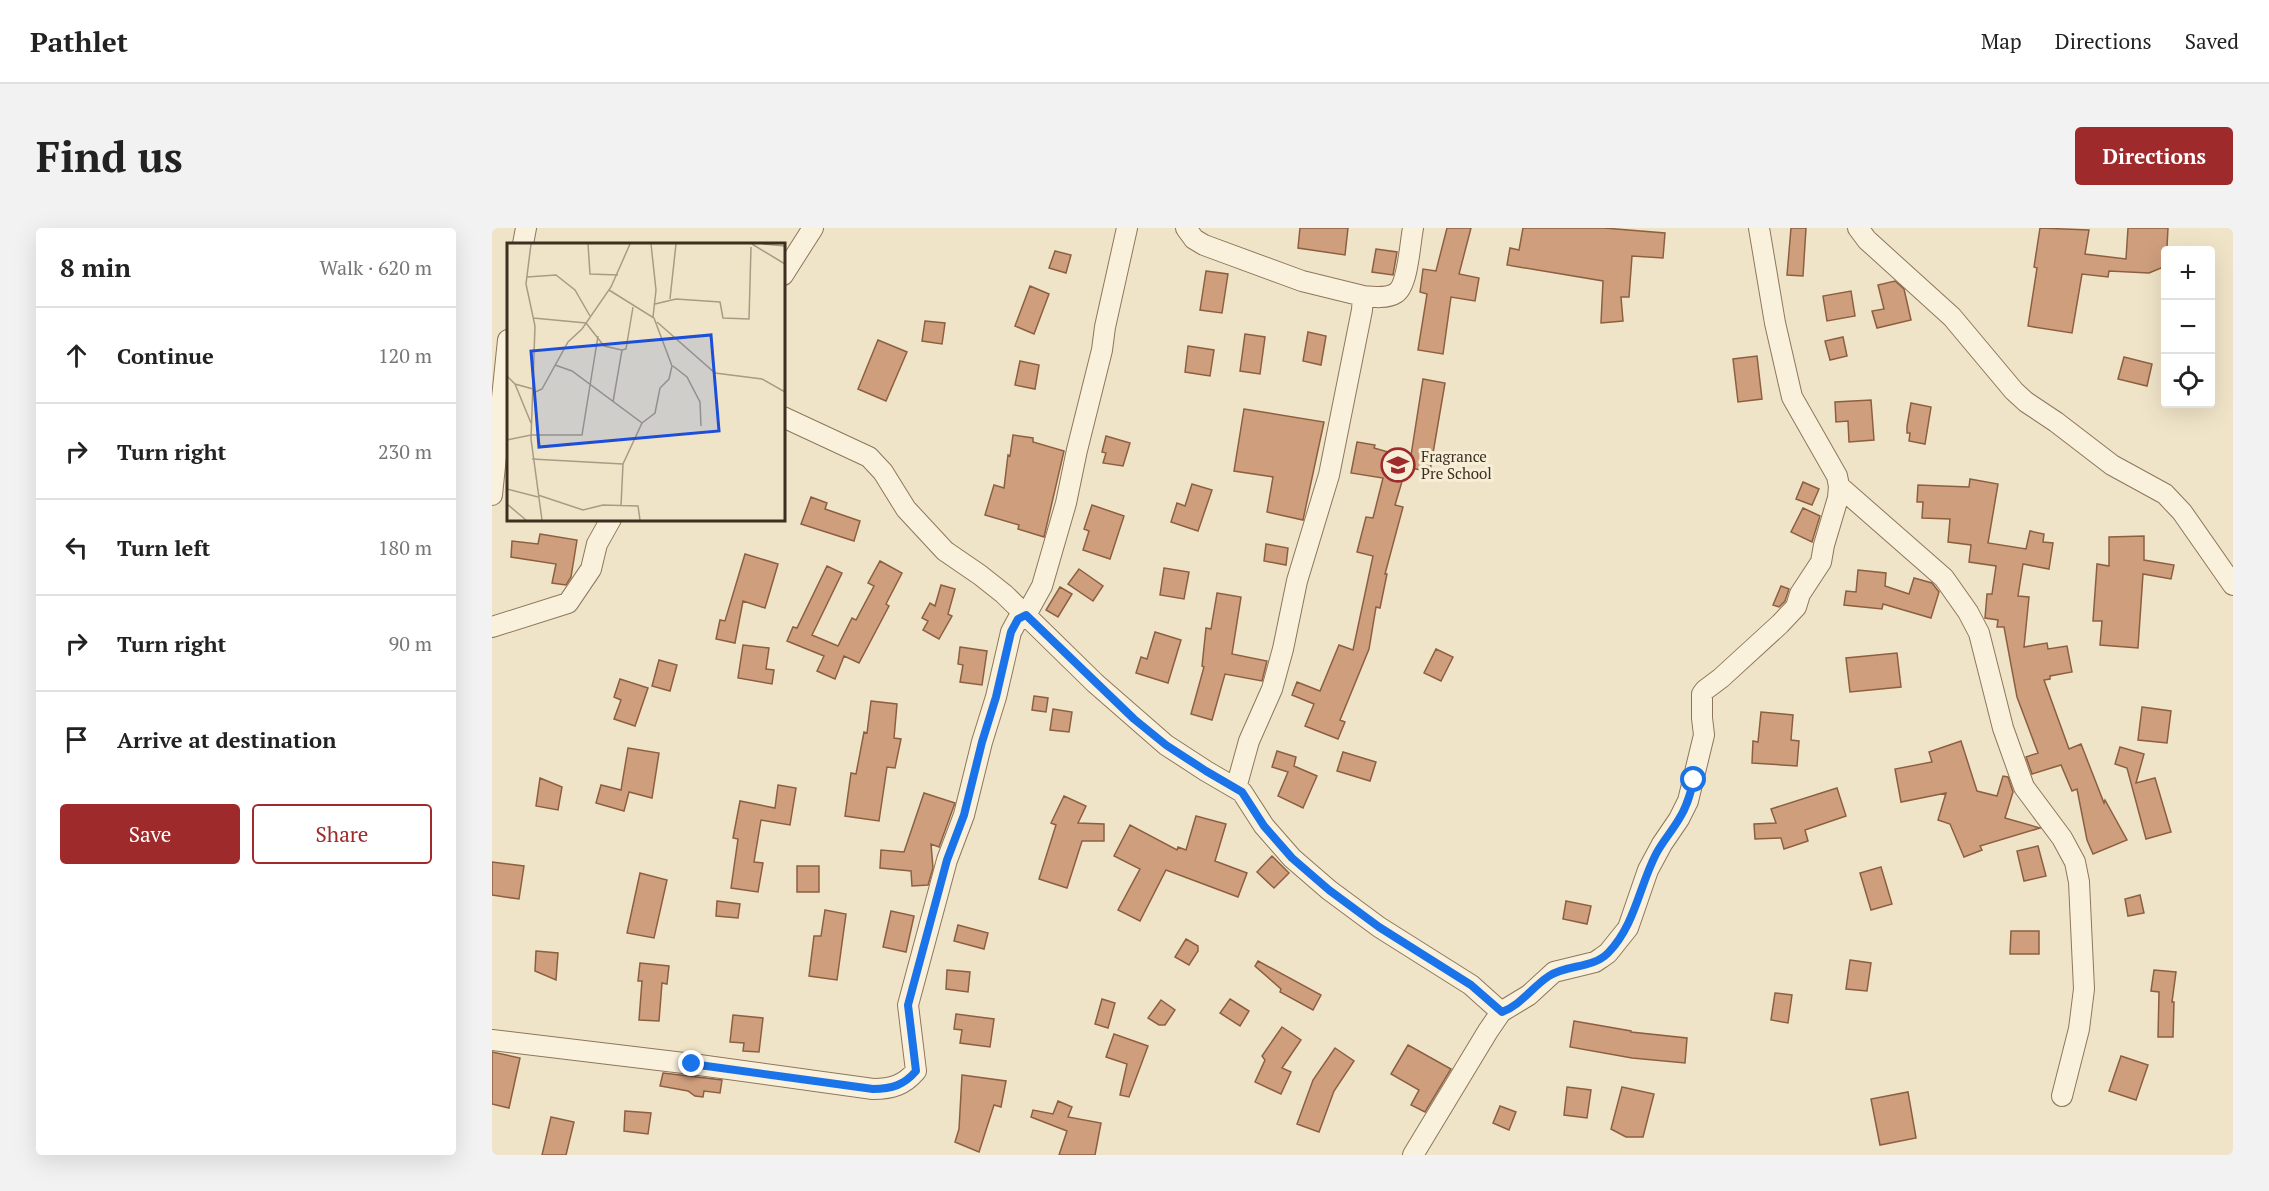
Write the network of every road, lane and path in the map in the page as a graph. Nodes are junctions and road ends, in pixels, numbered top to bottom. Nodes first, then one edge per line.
1 (526, 228) edge
2 (813, 228) edge
3 (1127, 228) edge
4 (1186, 228) edge
5 (1413, 228) edge
6 (1759, 228) edge
7 (1858, 228) edge
8 (523, 243) edge
9 (784, 273) edge
10 (1363, 296) junction
11 (507, 350) edge
12 (784, 417) edge
13 (1839, 486) junction
14 (492, 495) edge
15 (610, 520) edge
16 (2233, 585) edge
17 (1026, 615) junction
18 (492, 627) edge
19 (1236, 788) junction
20 (1502, 1012) junction
21 (492, 1040) edge
22 (2062, 1096) dead end
23 (1413, 1155) edge

1 - 8 street
2 - 9 street
3 - 17 street
4 - 10 street
5 - 10 street
6 - 13 street
7 - 16 street
10 - 19 street
11 - 14 street
12 - 17 street
13 - 20 street
13 - 22 street
15 - 18 street
17 - 19 street
17 - 21 street
19 - 20 street
20 - 23 street

